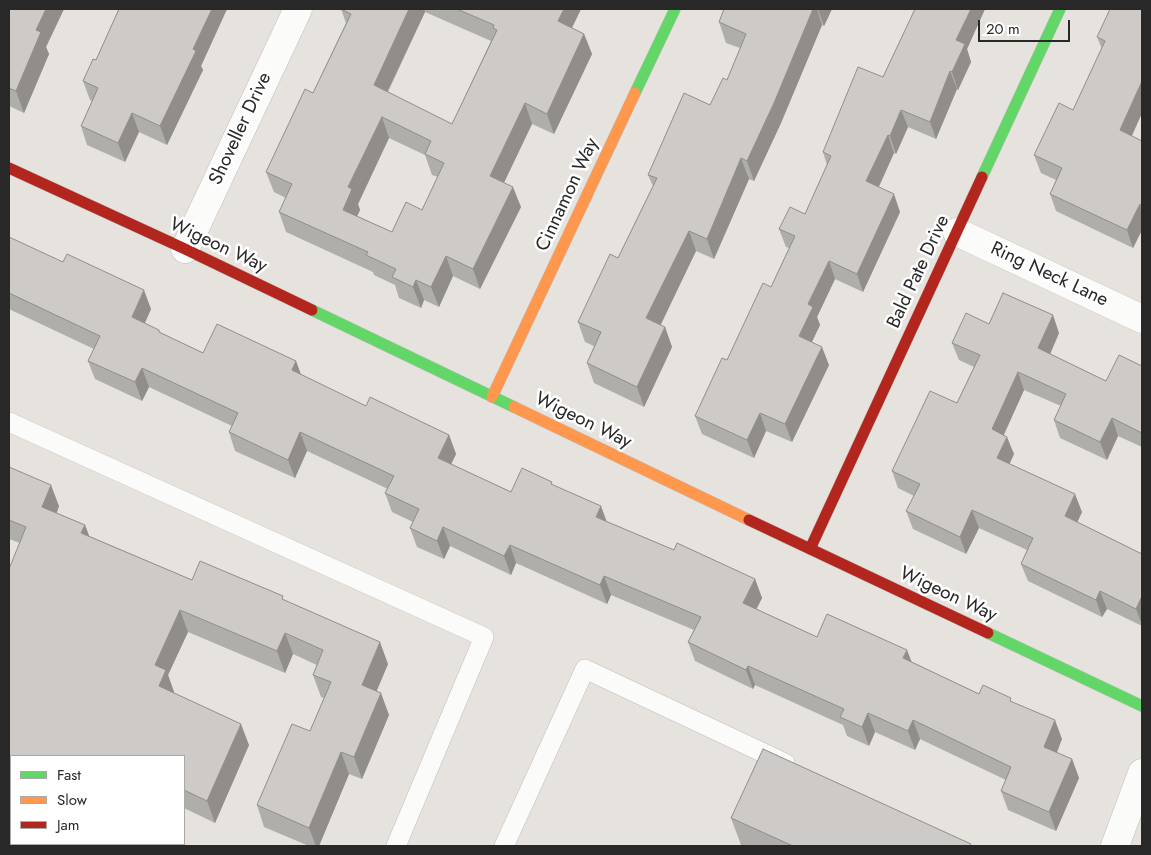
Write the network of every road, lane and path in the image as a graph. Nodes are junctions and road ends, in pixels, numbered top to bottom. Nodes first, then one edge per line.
1 (298, 9) edge
2 (676, 9) edge
3 (1060, 9) edge
4 (9, 168) edge
5 (957, 232) junction
6 (185, 249) junction
7 (1142, 319) edge
8 (492, 397) junction
9 (9, 422) edge
10 (810, 549) junction
11 (1142, 706) edge
12 (802, 771) edge
13 (1142, 774) edge
14 (396, 846) edge
15 (504, 846) edge
16 (1115, 846) edge

1 - 6 street, Shoveller Drive
2 - 8 street, Cinnamon Way
3 - 5 street, Bald Pate Drive
4 - 6 street, Wigeon Way
5 - 7 street, Ring Neck Lane
5 - 10 street, Bald Pate Drive
6 - 8 street, Wigeon Way
8 - 10 street, Wigeon Way
9 - 14 lane
10 - 11 street, Wigeon Way
12 - 15 lane
13 - 16 street

